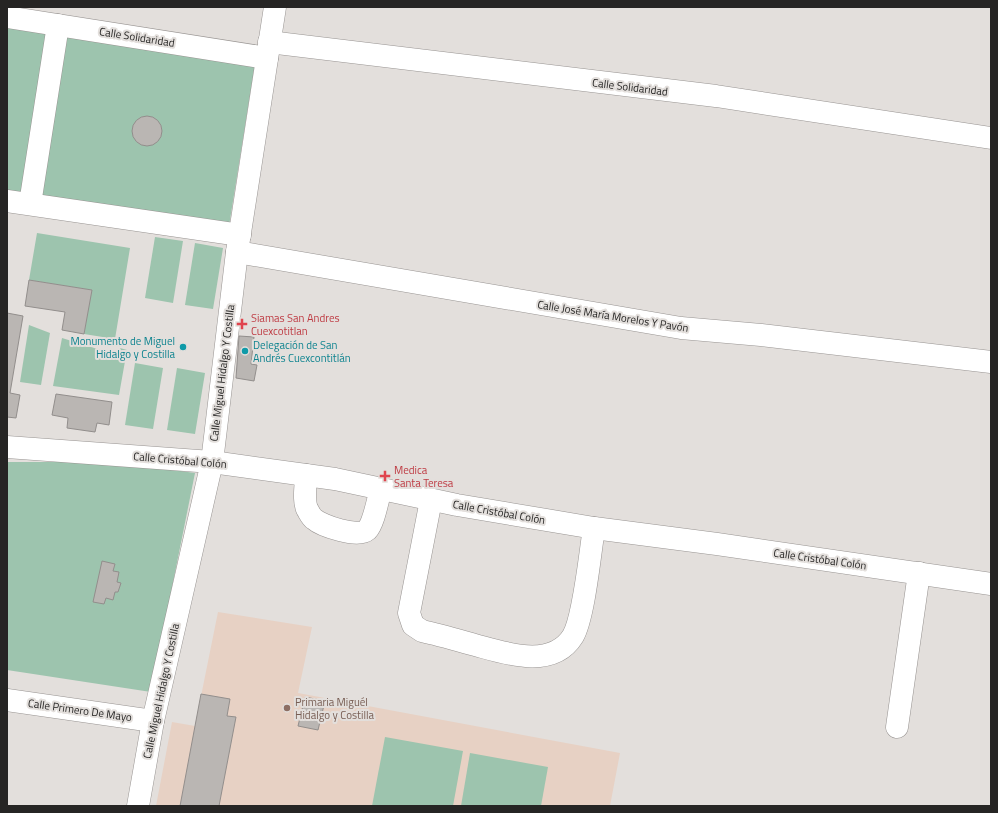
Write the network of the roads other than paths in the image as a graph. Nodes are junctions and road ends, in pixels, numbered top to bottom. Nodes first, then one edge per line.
1 (275, 7) edge
2 (7, 17) edge
3 (58, 25) junction
4 (268, 50) junction
5 (991, 138) edge
6 (7, 201) edge
7 (30, 204) junction
8 (239, 243) junction
9 (991, 362) edge
10 (7, 447) edge
11 (212, 462) junction
12 (306, 475) junction
13 (380, 489) junction
14 (431, 500) junction
15 (594, 528) junction
16 (919, 573) junction
17 (991, 584) edge
18 (7, 700) edge
19 (153, 721) junction
20 (897, 727) dead end
21 (138, 806) edge

1 - 4 street, Calle Miguel Hidalgo Y Costilla
2 - 3 street, Calle Solidaridad
3 - 4 street, Calle Solidaridad
3 - 7 street
4 - 5 street, Calle Solidaridad
4 - 8 street, Calle Miguel Hidalgo Y Costilla
6 - 7 street, Calle José María Morelos Y Pavón
7 - 8 street, Calle José María Morelos Y Pavón
8 - 9 street, Calle José María Morelos Y Pavón
8 - 11 street, Calle Miguel Hidalgo Y Costilla
10 - 11 street, Calle Cristóbal Colón
11 - 12 street, Calle Cristóbal Colón
11 - 19 street, Calle Miguel Hidalgo Y Costilla
12 - 13 street, Calle Cristóbal Colón
12 - 13 street
13 - 14 street, Calle Cristóbal Colón
14 - 15 street, Calle Cristóbal Colón
14 - 15 street
15 - 16 street, Calle Cristóbal Colón
16 - 17 street, Calle Cristóbal Colón
16 - 20 street
18 - 19 street, Calle Primero De Mayo
19 - 21 street, Calle Miguel Hidalgo Y Costilla

